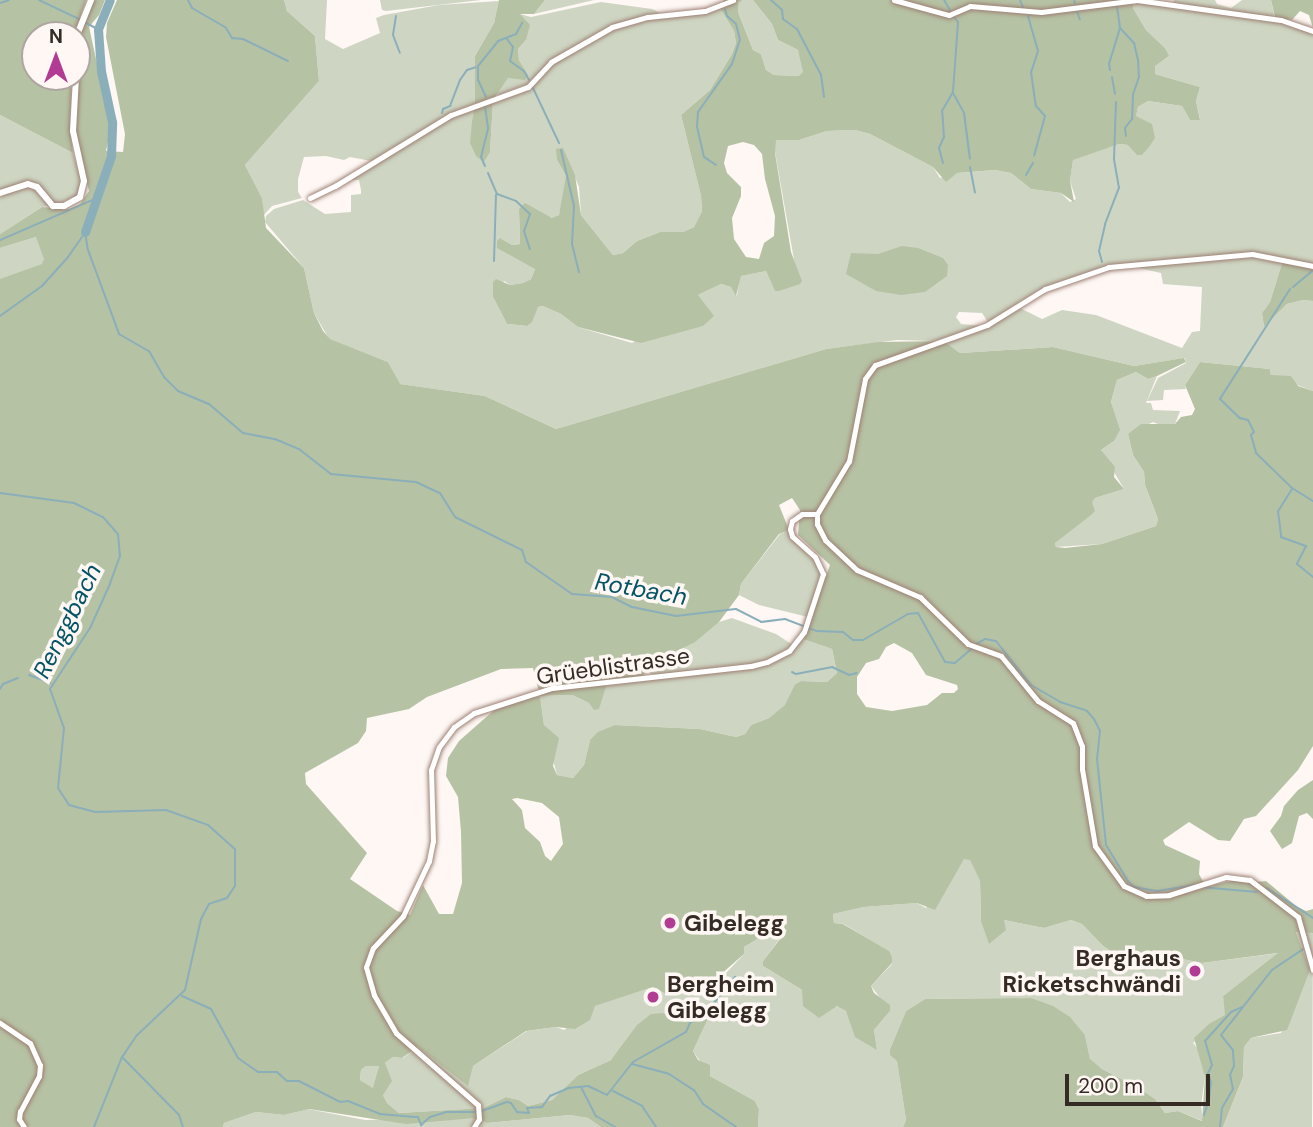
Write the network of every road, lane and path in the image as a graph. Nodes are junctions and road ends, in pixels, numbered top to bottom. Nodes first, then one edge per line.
1 (90, 0) edge
2 (733, 0) edge
3 (894, 0) edge
4 (81, 21) edge
5 (1313, 32) edge
6 (75, 91) edge
7 (0, 193) edge
8 (310, 198) dead end
9 (1313, 266) edge
10 (817, 514) junction
11 (1313, 970) edge
12 (0, 1023) edge
13 (24, 1127) edge
14 (474, 1127) edge

1 - 4 street
2 - 8 street
3 - 5 street
6 - 7 street
9 - 10 street
10 - 11 street
10 - 14 street, Grüeblistrasse
12 - 13 street

